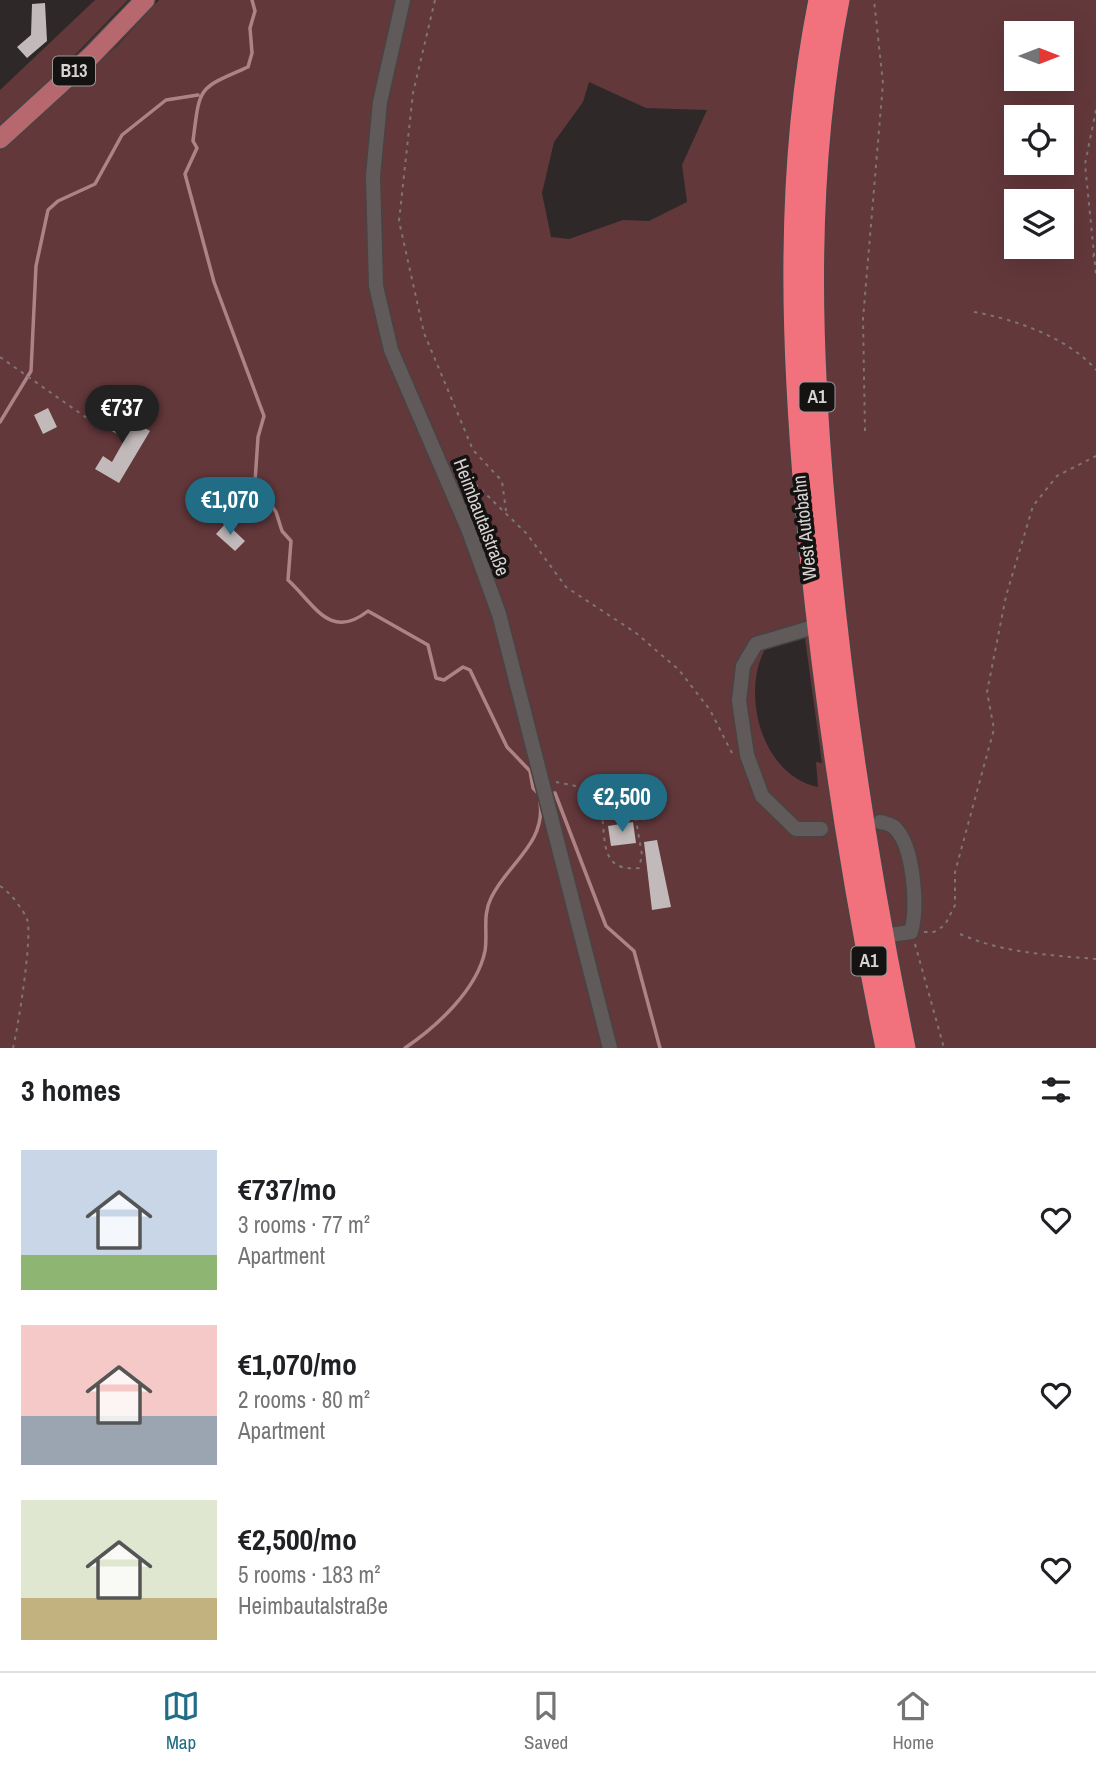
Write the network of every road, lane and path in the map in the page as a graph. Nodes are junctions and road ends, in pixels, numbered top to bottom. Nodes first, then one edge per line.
1 (145, 0) edge
2 (403, 0) edge
3 (435, 0) edge
4 (819, 0) edge
5 (839, 0) edge
6 (874, 0) edge
7 (1096, 110) edge
8 (0, 139) edge
9 (1096, 250) edge
10 (1092, 258) junction
11 (1096, 274) edge
12 (974, 312) dead end
13 (0, 357) edge
14 (1096, 370) edge
15 (101, 428) dead end
16 (865, 430) dead end
17 (1096, 456) edge
18 (441, 464) junction
19 (506, 511) junction
20 (817, 626) junction
21 (755, 776) junction
22 (544, 790) junction
23 (597, 798) junction
24 (880, 822) dead end
25 (821, 828) dead end
26 (0, 886) edge
27 (911, 932) junction
28 (960, 934) dead end
29 (883, 936) junction
30 (1096, 959) edge
31 (13, 1048) edge
32 (610, 1048) edge
33 (886, 1048) edge
34 (905, 1048) edge
35 (944, 1048) edge

1 - 8 main road, B13
2 - 18 street, Heimbautalstraße
3 - 19 path
4 - 20 highway, West Autobahn / A1
5 - 29 highway, West Autobahn / A1
6 - 16 path
7 - 10 path
9 - 10 path
10 - 11 path
12 - 14 path
13 - 15 path
17 - 27 path
18 - 19 path
18 - 22 street, Heimbautalstraße
19 - 21 path
20 - 21 street
20 - 33 highway, West Autobahn / A1
21 - 25 street
22 - 23 path
22 - 32 street, Heimbautalstraße
23 - 23 path
24 - 27 street
26 - 31 path
27 - 29 street
27 - 35 path
28 - 30 path
29 - 34 highway, West Autobahn / A1

